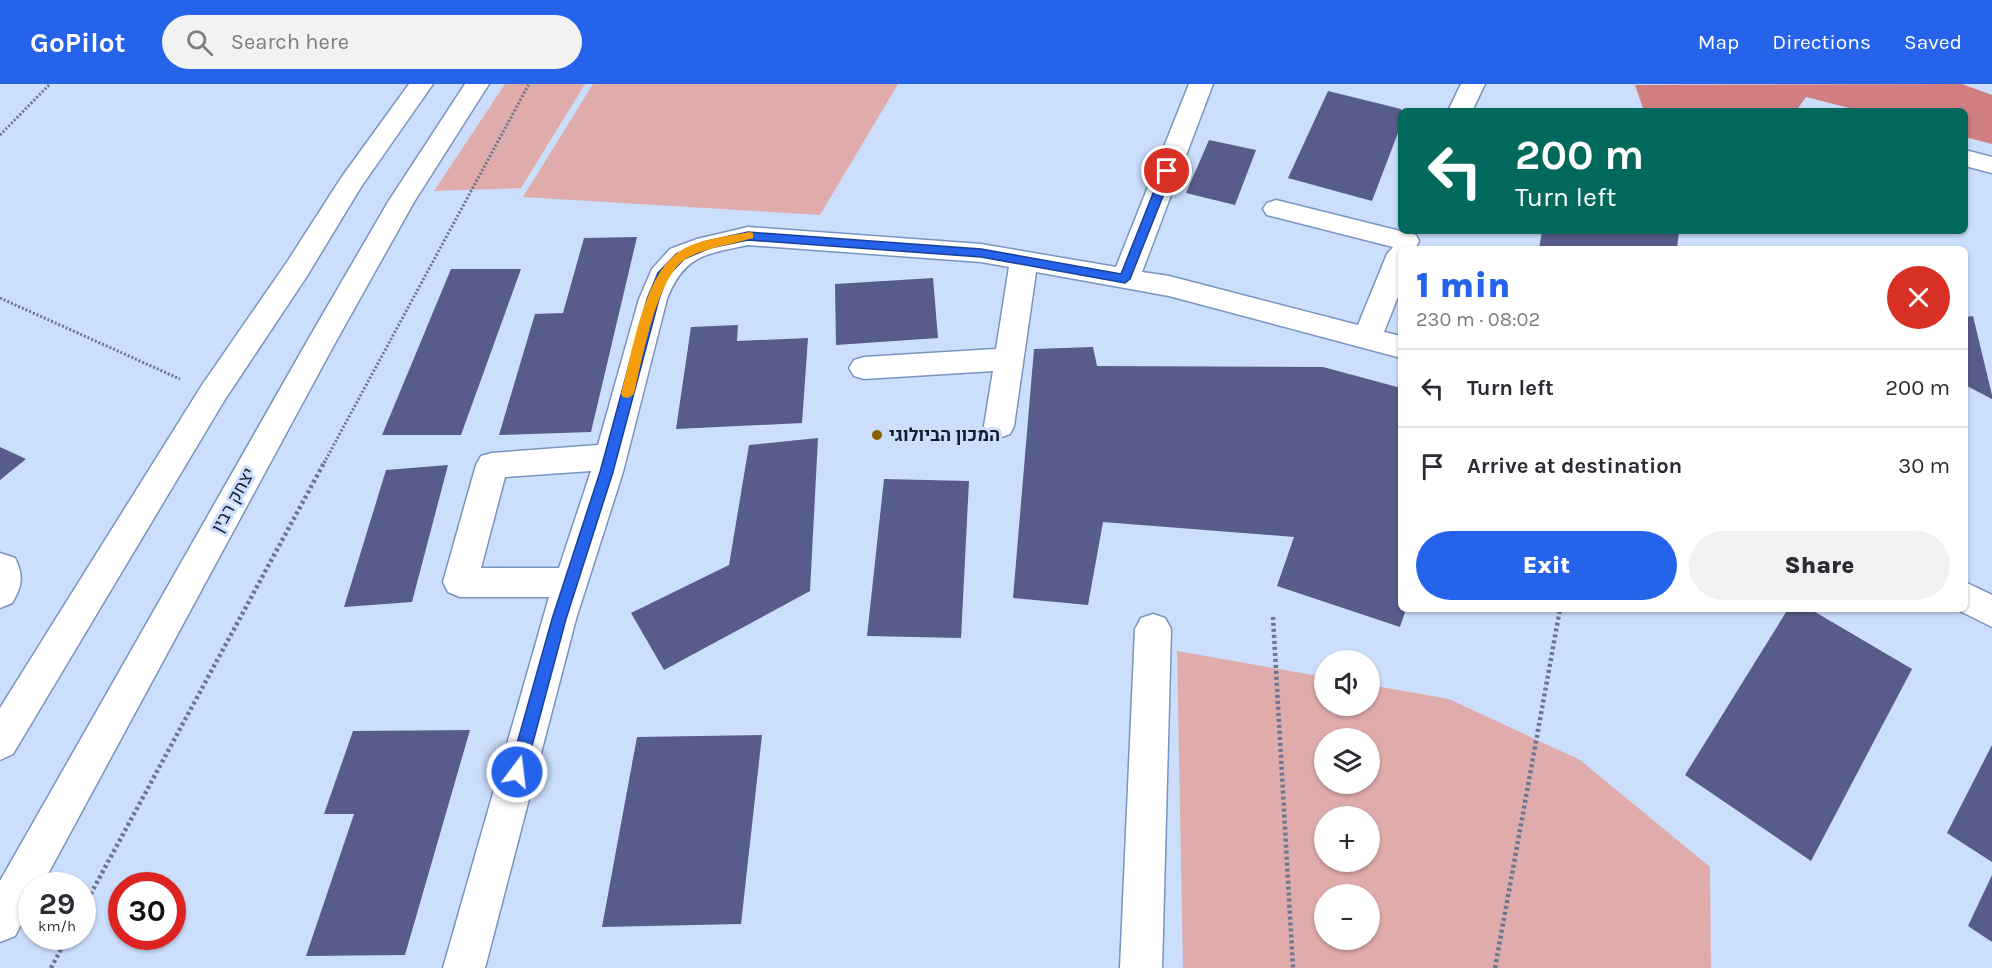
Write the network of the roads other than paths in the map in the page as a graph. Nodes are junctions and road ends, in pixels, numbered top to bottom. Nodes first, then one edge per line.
1 (421, 84) edge
2 (477, 84) edge
3 (1201, 84) edge
4 (1473, 84) edge
5 (1461, 108) edge
6 (1968, 159) edge
7 (1992, 165) edge
8 (1276, 209) dead end
9 (1405, 244) edge
10 (1024, 261) junction
11 (1398, 261) edge
12 (1125, 279) junction
13 (1367, 338) junction
14 (1398, 346) edge
15 (1009, 359) junction
16 (864, 368) dead end
17 (999, 426) dead end
18 (611, 457) junction
19 (0, 567) edge
20 (571, 583) junction
21 (0, 593) edge
22 (1968, 599) edge
23 (1992, 612) edge
24 (1153, 629) dead end
25 (0, 742) edge
26 (0, 921) edge
27 (464, 968) edge
28 (1141, 968) edge

1 - 25 street
2 - 26 street, יצחק רבין
3 - 12 street
4 - 5 street
6 - 7 street
8 - 9 street
10 - 12 street
10 - 15 street
10 - 18 street
11 - 13 street
12 - 13 street
13 - 14 street
15 - 16 street
15 - 17 street
18 - 20 street
18 - 20 street
19 - 21 street
20 - 27 street
22 - 23 street
24 - 28 street

